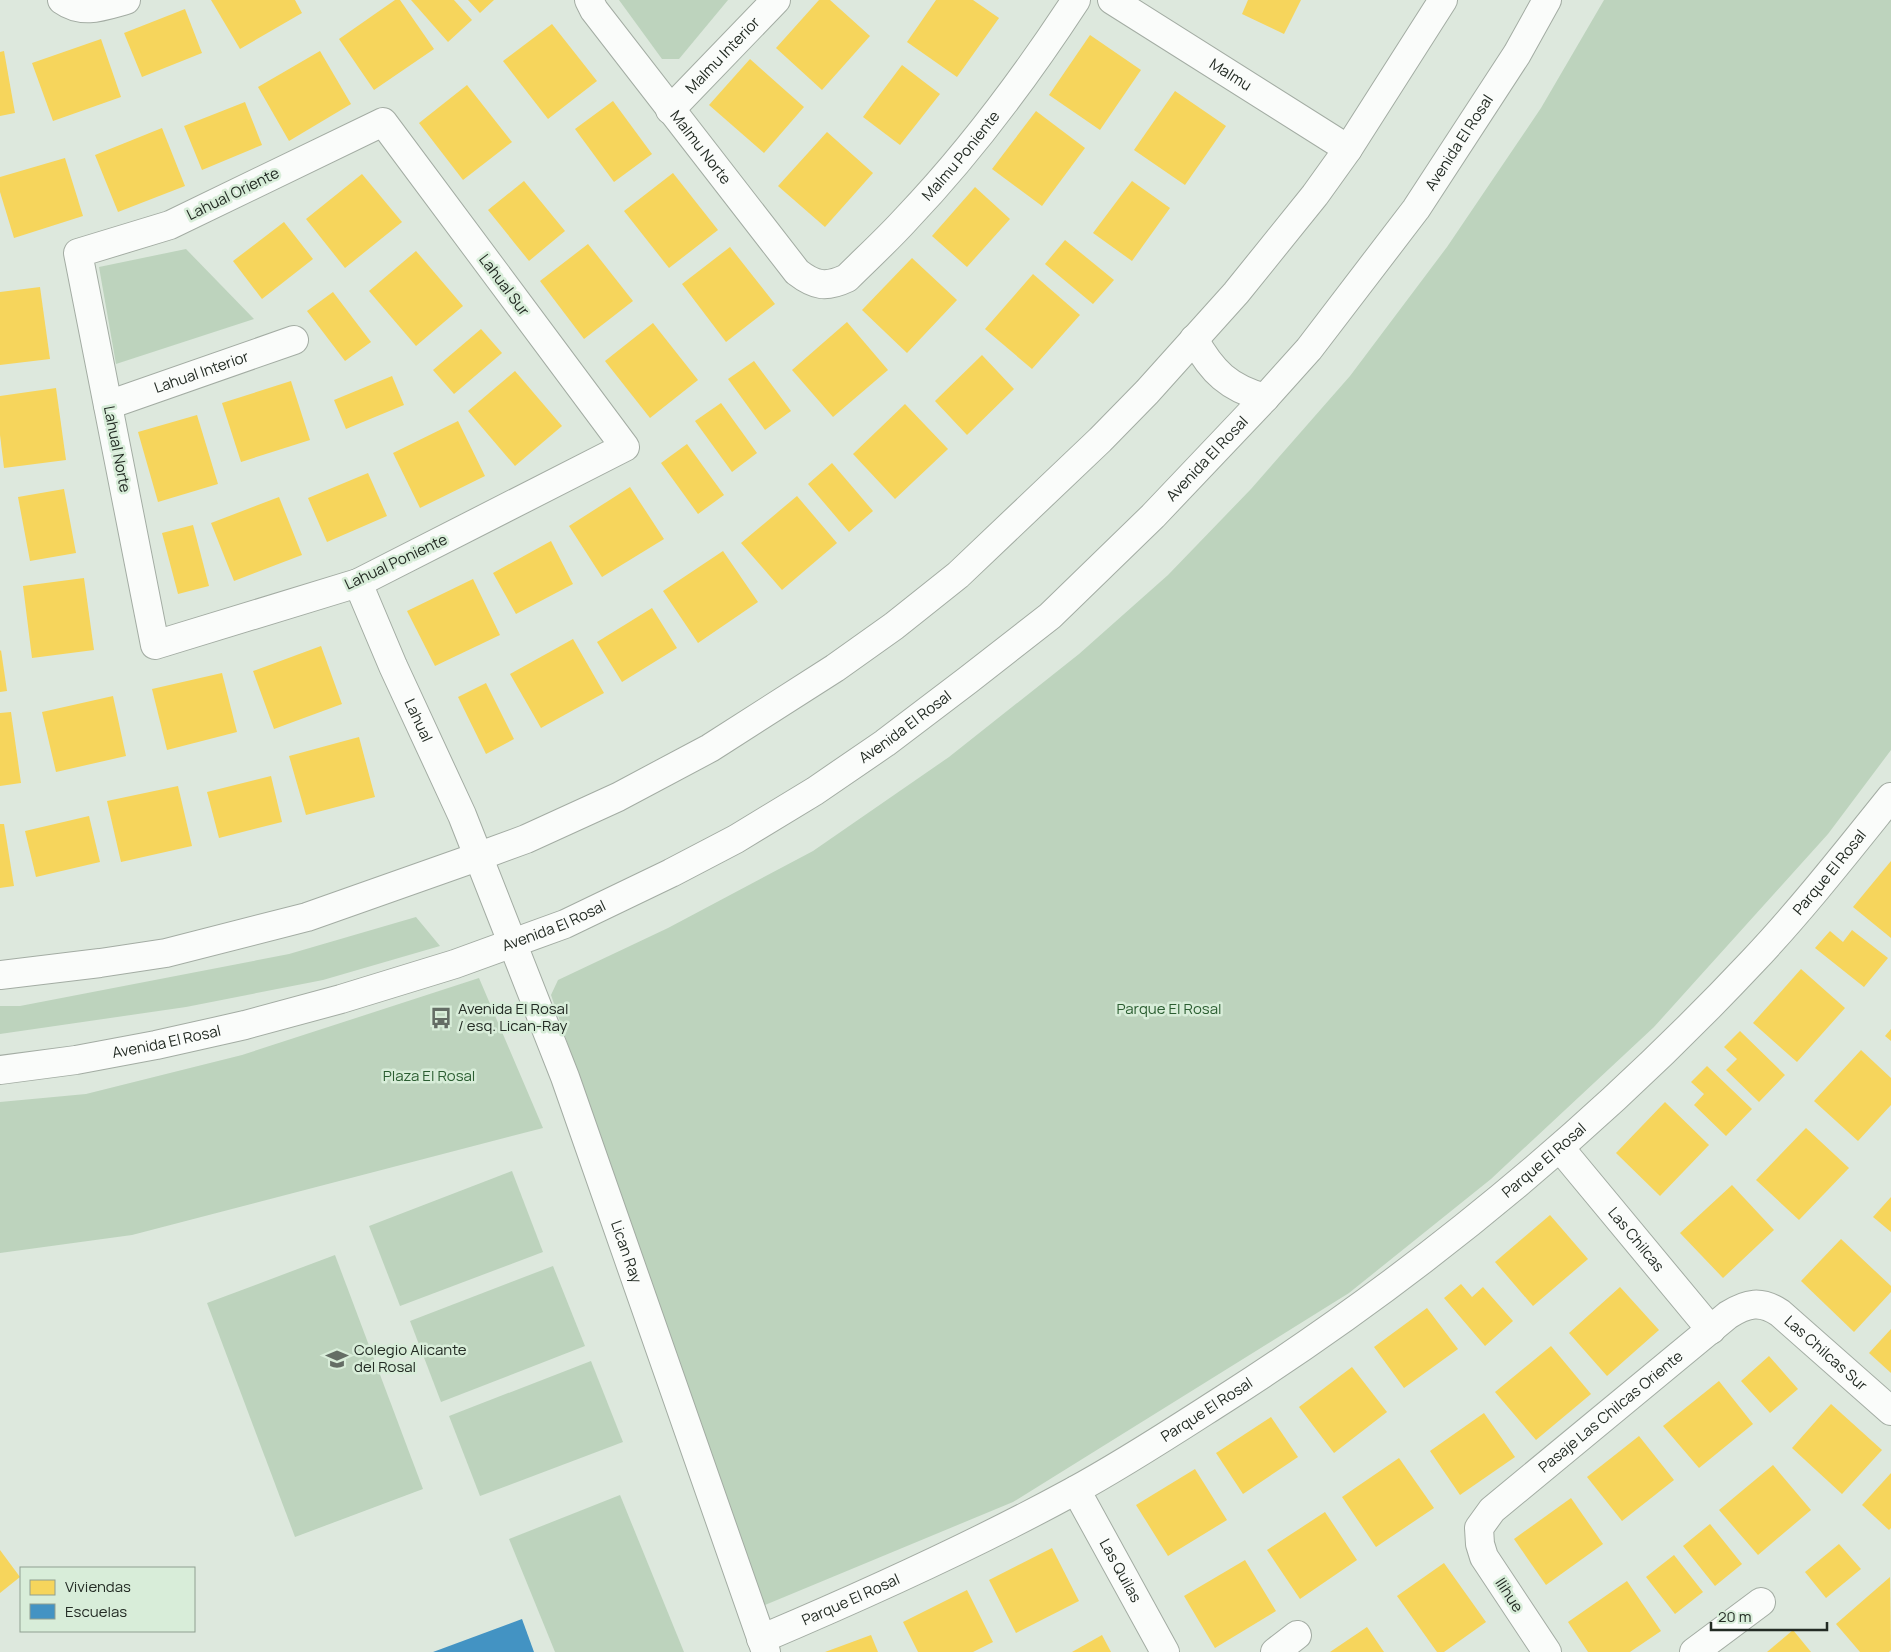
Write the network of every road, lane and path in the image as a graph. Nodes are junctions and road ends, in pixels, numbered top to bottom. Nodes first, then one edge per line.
1 (126, 0) edge
2 (590, 0) edge
3 (776, 0) edge
4 (1076, 0) edge
5 (1112, 0) edge
6 (1443, 0) edge
7 (1547, 0) edge
8 (64, 2) edge
9 (670, 110) junction
10 (383, 122) joint
11 (1348, 149) junction
12 (78, 253) joint
13 (821, 285) joint
14 (1194, 339) junction
15 (294, 340) dead end
16 (1265, 398) junction
17 (108, 405) junction
18 (625, 447) joint
19 (358, 583) junction
20 (155, 645) joint
21 (1891, 797) edge
22 (478, 857) junction
23 (513, 942) junction
24 (0, 975) edge
25 (0, 1070) edge
26 (1560, 1148) junction
27 (1756, 1304) joint
28 (1711, 1330) junction
29 (1891, 1411) edge
30 (1076, 1490) junction
31 (1478, 1535) joint
32 (1760, 1602) dead end
33 (1297, 1635) dead end
34 (764, 1646) edge
35 (1165, 1652) edge
36 (1276, 1652) edge
37 (1547, 1652) edge
38 (1694, 1652) edge

1 - 8 street
2 - 9 street, Malmu Norte
3 - 9 street, Malmu Interior
4 - 13 street, Malmu Poniente
5 - 11 street, Malmu
6 - 11 street
7 - 16 street, Avenida El Rosal
9 - 13 street, Malmu Norte
10 - 12 street, Lahual Oriente
10 - 18 street, Lahual Sur
11 - 14 street
12 - 17 street, Lahual Norte
14 - 16 street
14 - 22 street
15 - 17 street, Lahual Interior
16 - 23 street, Avenida El Rosal
17 - 20 street, Lahual Norte
18 - 19 street, Lahual Poniente
19 - 20 street, Lahual Poniente
19 - 22 street, Lahual
21 - 26 street, Parque El Rosal
22 - 23 street, Lican Ray
22 - 24 street
23 - 25 street, Avenida El Rosal
23 - 34 street, Lican Ray
26 - 28 street, Las Chilcas
26 - 30 street, Parque El Rosal
27 - 28 street, Pasaje Las Chilcas Oriente
27 - 29 street, Las Chilcas Sur
28 - 31 street, Pasaje Las Chilcas Oriente
30 - 34 street, Parque El Rosal
30 - 35 street, Las Quilas
31 - 37 street, Ilihue
32 - 38 street
33 - 36 street

